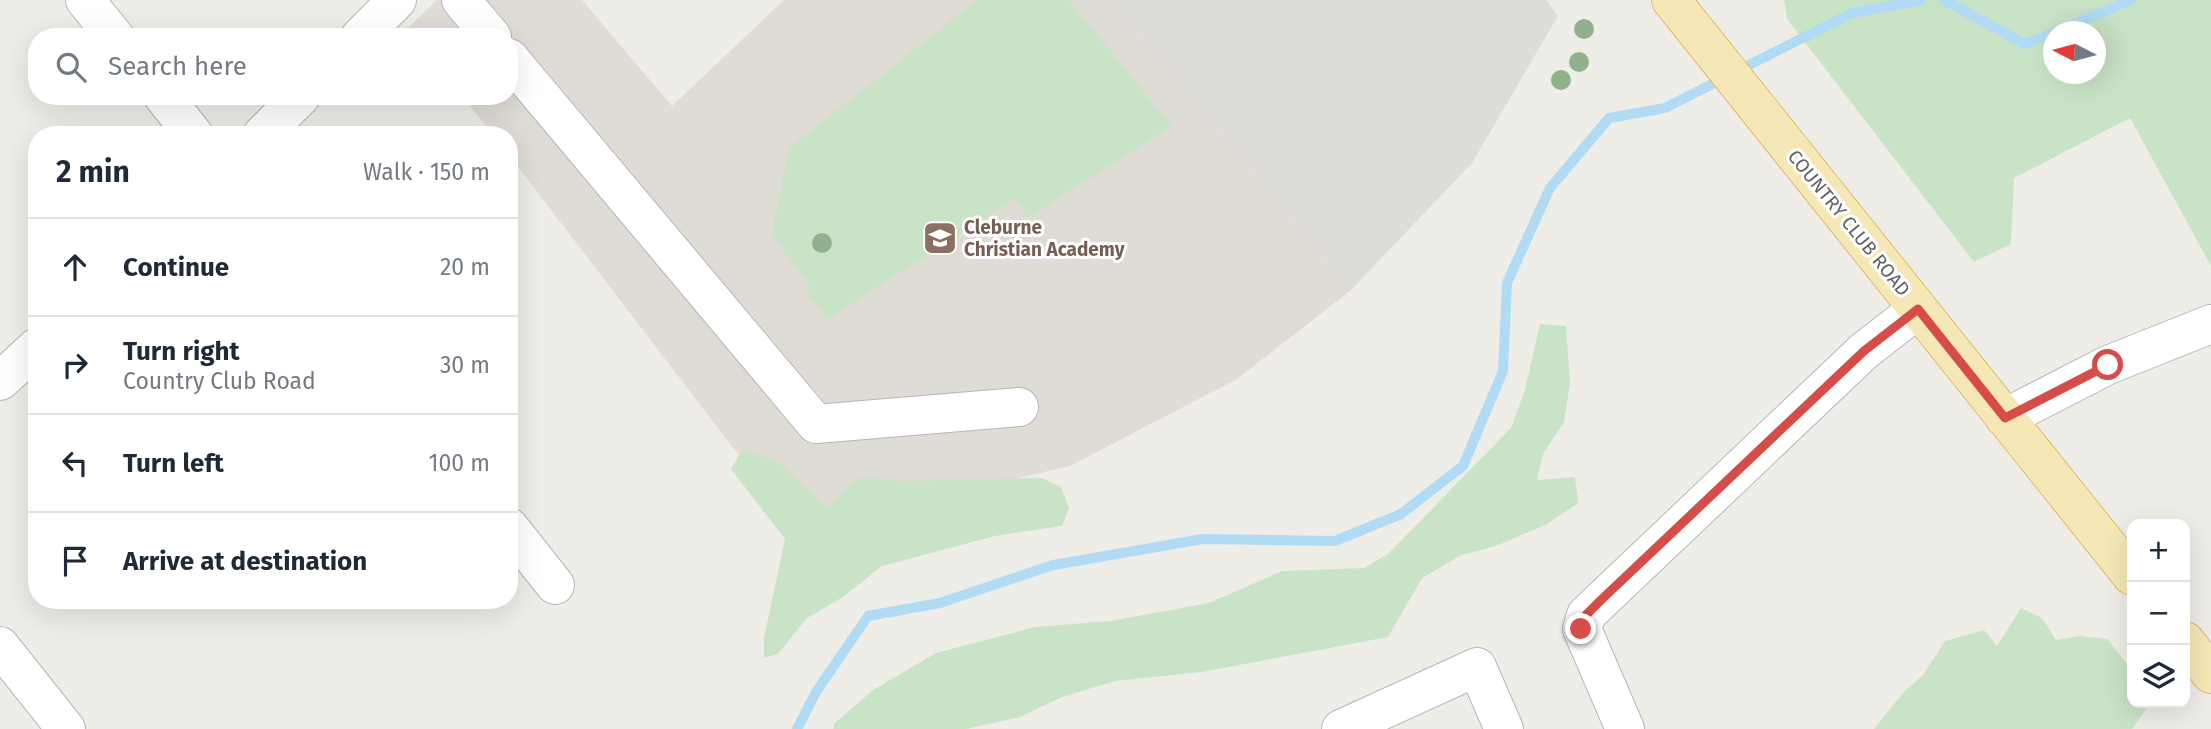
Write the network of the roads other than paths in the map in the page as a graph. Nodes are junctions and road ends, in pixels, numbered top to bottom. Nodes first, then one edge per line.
1 (85, 0) edge
2 (397, 0) edge
3 (461, 0) edge
4 (1671, 0) edge
5 (108, 28) edge
6 (369, 28) edge
7 (484, 28) edge
8 (518, 69) edge
9 (170, 105) edge
10 (292, 105) edge
11 (187, 126) edge
12 (271, 126) edge
13 (1918, 309) junction
14 (2211, 324) edge
15 (28, 355) edge
16 (0, 381) edge
17 (1019, 407) dead end
18 (2005, 418) junction
19 (518, 538) edge
20 (2127, 570) edge
21 (555, 584) dead end
22 (2188, 645) edge
23 (0, 646) edge
24 (2211, 674) edge
25 (66, 729) edge
26 (1341, 729) edge
27 (1504, 729) edge
28 (1625, 729) edge

1 - 5 street
2 - 6 street
3 - 7 street
4 - 13 main road, COUNTRY CLUB ROAD
8 - 17 street
9 - 11 street
10 - 12 street
13 - 18 main road, COUNTRY CLUB ROAD
13 - 28 street
14 - 18 street
15 - 16 street
18 - 20 main road, COUNTRY CLUB ROAD
19 - 21 street
22 - 24 main road
23 - 25 street
26 - 27 street

